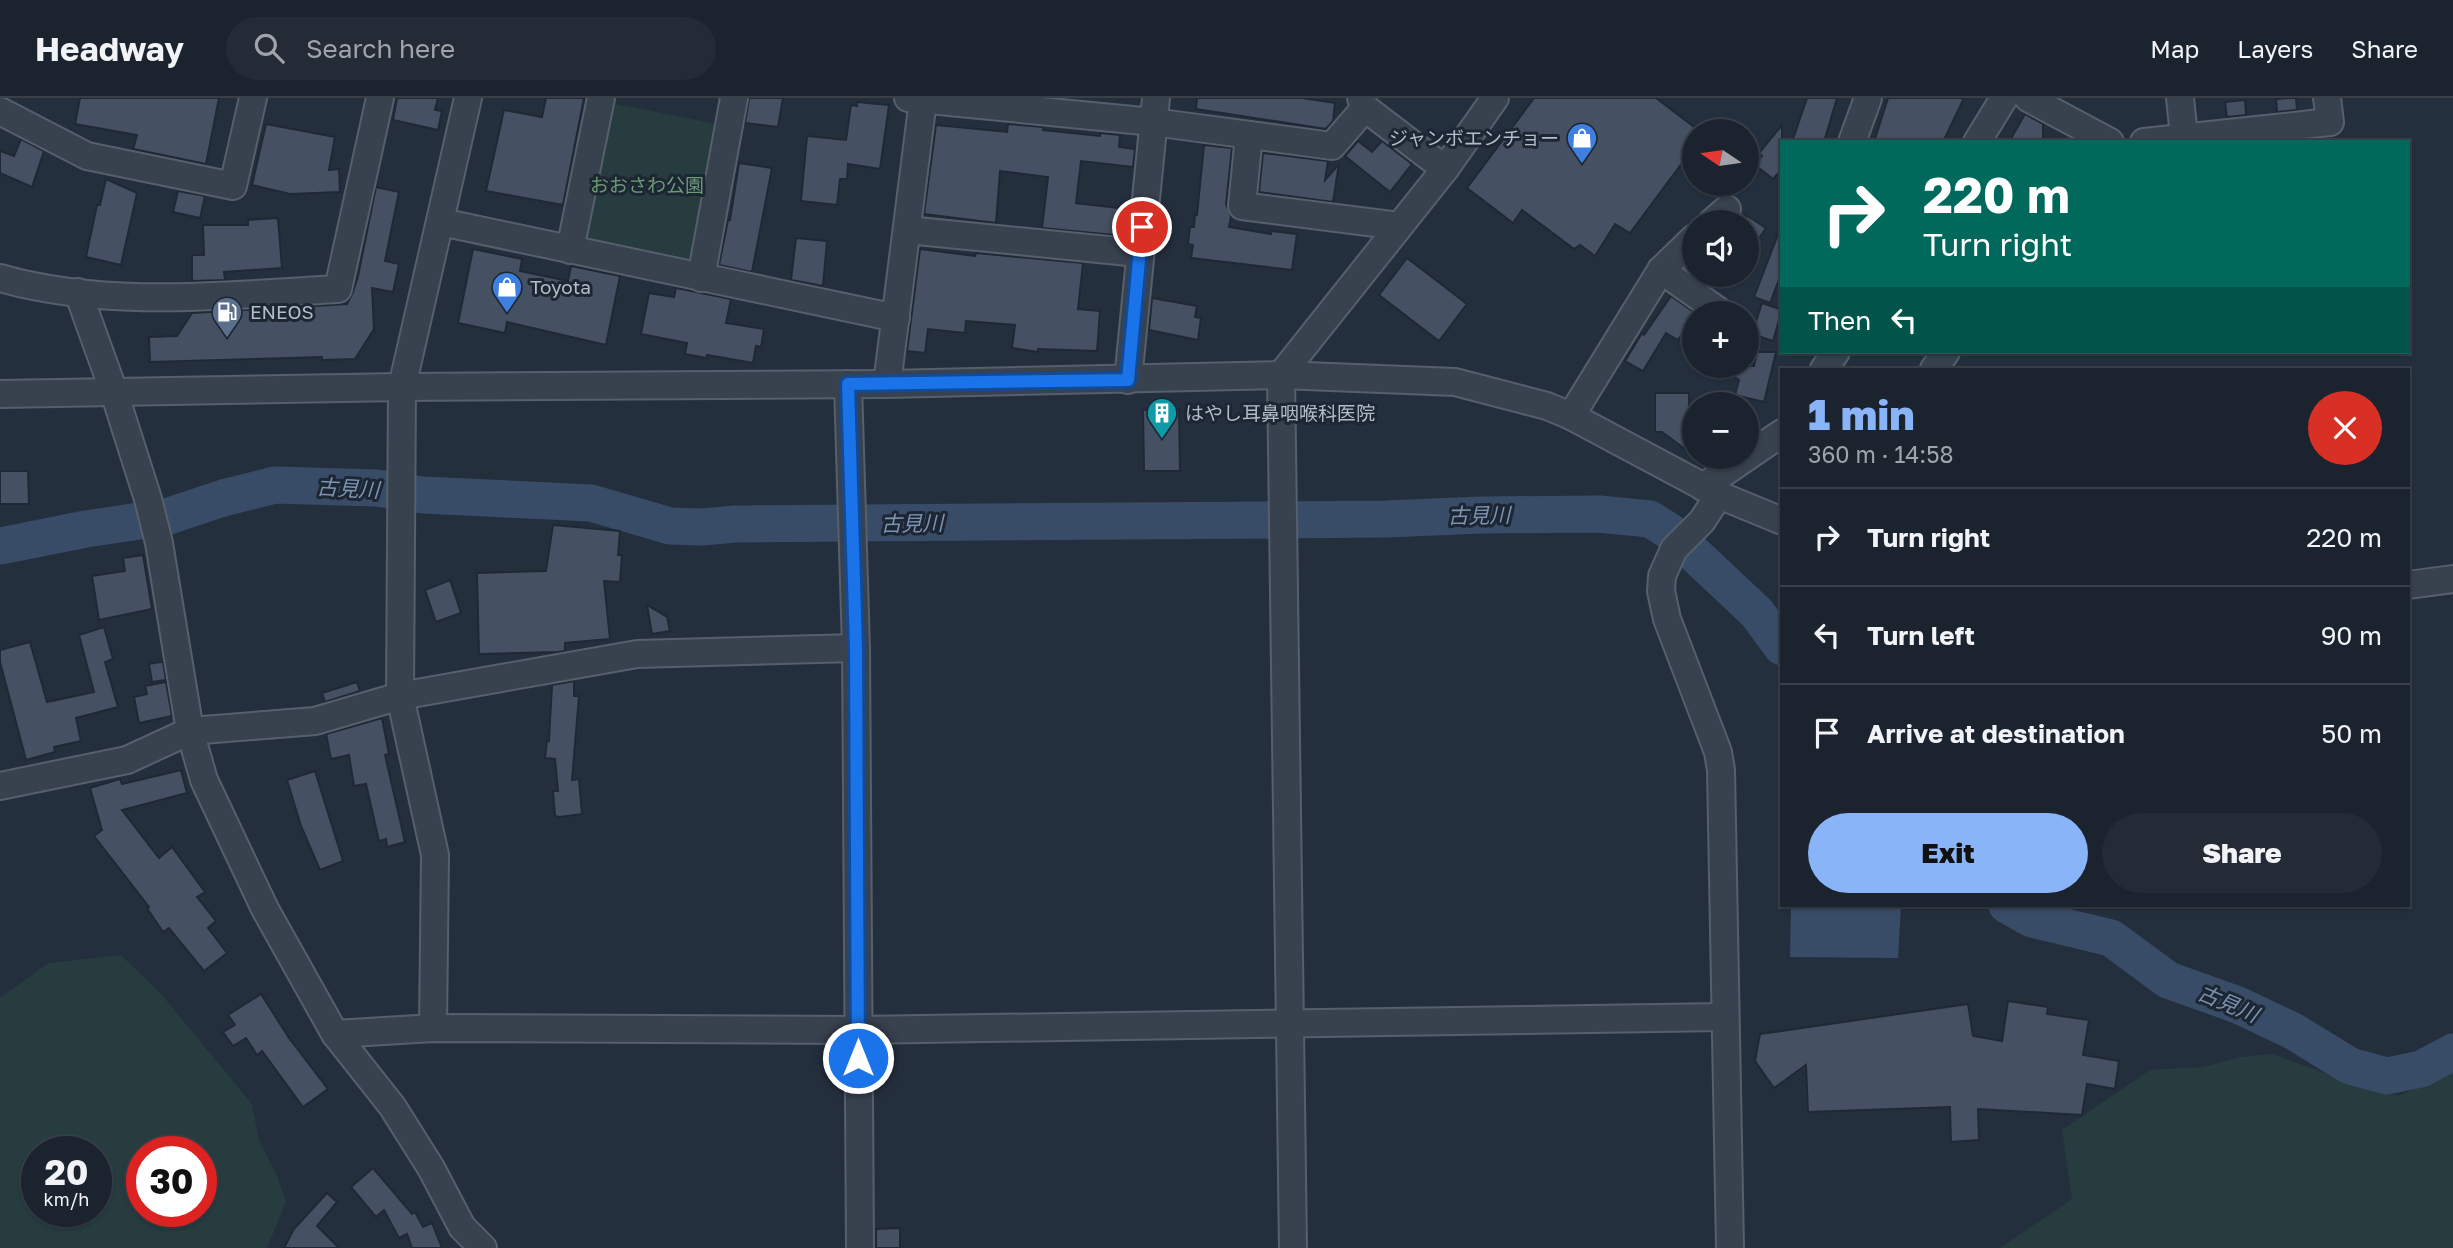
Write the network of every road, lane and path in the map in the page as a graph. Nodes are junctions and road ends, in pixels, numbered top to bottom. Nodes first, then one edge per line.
1 (253, 98) edge
2 (380, 98) edge
3 (468, 98) edge
4 (601, 98) edge
5 (734, 98) edge
6 (1495, 98) edge
7 (1868, 98) edge
8 (2004, 98) edge
9 (2028, 98) edge
10 (2180, 98) edge
11 (2327, 98) edge
12 (915, 99) edge
13 (1363, 103) edge
14 (1154, 110) edge
15 (0, 111) edge
16 (1249, 135) junction
17 (2184, 136) junction
18 (1854, 140) edge
19 (1978, 140) edge
20 (2106, 140) edge
21 (2157, 140) edge
22 (1445, 169) junction
23 (441, 222) junction
24 (1399, 226) junction
25 (907, 230) junction
26 (570, 250) junction
27 (1682, 250) edge
28 (1139, 253) junction
29 (1661, 270) junction
30 (0, 278) edge
31 (701, 278) junction
32 (78, 292) junction
33 (1705, 301) edge
34 (896, 318) junction
35 (1281, 375) junction
36 (1128, 380) junction
37 (848, 384) junction
38 (887, 384) junction
39 (402, 387) junction
40 (114, 392) junction
41 (0, 394) edge
42 (1572, 416) junction
43 (1780, 435) edge
44 (1711, 491) junction
45 (1780, 520) edge
46 (2453, 579) edge
47 (2410, 585) edge
48 (856, 648) junction
49 (400, 696) junction
50 (190, 731) junction
51 (0, 786) edge
52 (1724, 1017) junction
53 (1290, 1025) junction
54 (433, 1028) junction
55 (858, 1030) junction
56 (335, 1034) junction
57 (483, 1248) edge
58 (860, 1248) edge
59 (1293, 1248) edge
60 (1730, 1248) edge

1 - 15 street
2 - 32 street
3 - 23 street
4 - 26 street
5 - 31 street
6 - 22 street
7 - 18 street
8 - 19 street
9 - 20 street
10 - 17 street
11 - 17 street
12 - 14 street
12 - 25 street
13 - 16 street
13 - 22 street
14 - 16 street
14 - 28 street
16 - 24 street
17 - 21 street
22 - 24 street
23 - 26 street
23 - 39 street
24 - 35 street
25 - 28 street
25 - 34 street
26 - 31 street
27 - 29 street
28 - 36 street
29 - 33 street
29 - 42 street
30 - 32 street
31 - 34 street
32 - 40 street
34 - 38 street
35 - 36 street
35 - 42 street
35 - 53 street
36 - 38 street
37 - 38 street
37 - 39 street
37 - 48 street
39 - 40 street
39 - 49 street
40 - 41 street
40 - 50 street
42 - 44 street
43 - 44 street
44 - 45 street
44 - 52 street
46 - 47 street
48 - 49 street
48 - 55 street
49 - 50 street
49 - 54 street
50 - 51 street
50 - 56 street
52 - 53 street
52 - 60 street
53 - 55 street
53 - 59 street
54 - 55 street
54 - 56 street
55 - 58 street
56 - 57 street

